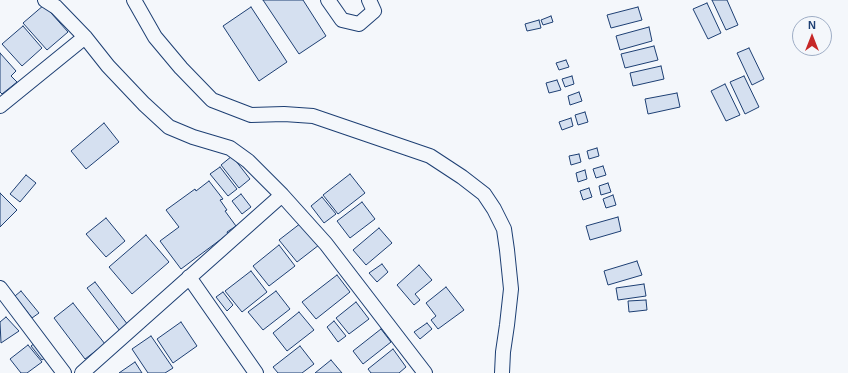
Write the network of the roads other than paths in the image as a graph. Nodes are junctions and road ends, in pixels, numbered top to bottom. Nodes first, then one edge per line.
1 (45, 0) edge
2 (134, 0) edge
3 (328, 0) edge
4 (369, 0) edge
5 (85, 37) junction
6 (0, 106) edge
7 (282, 195) junction
8 (189, 277) junction
9 (0, 288) edge
10 (64, 373) edge
11 (82, 373) edge
12 (256, 373) edge
13 (425, 373) edge
14 (502, 373) edge

1 - 5 street
2 - 14 street
3 - 4 street
5 - 6 street
5 - 7 street
7 - 8 street
7 - 13 street
8 - 11 street
8 - 12 street
9 - 10 street

